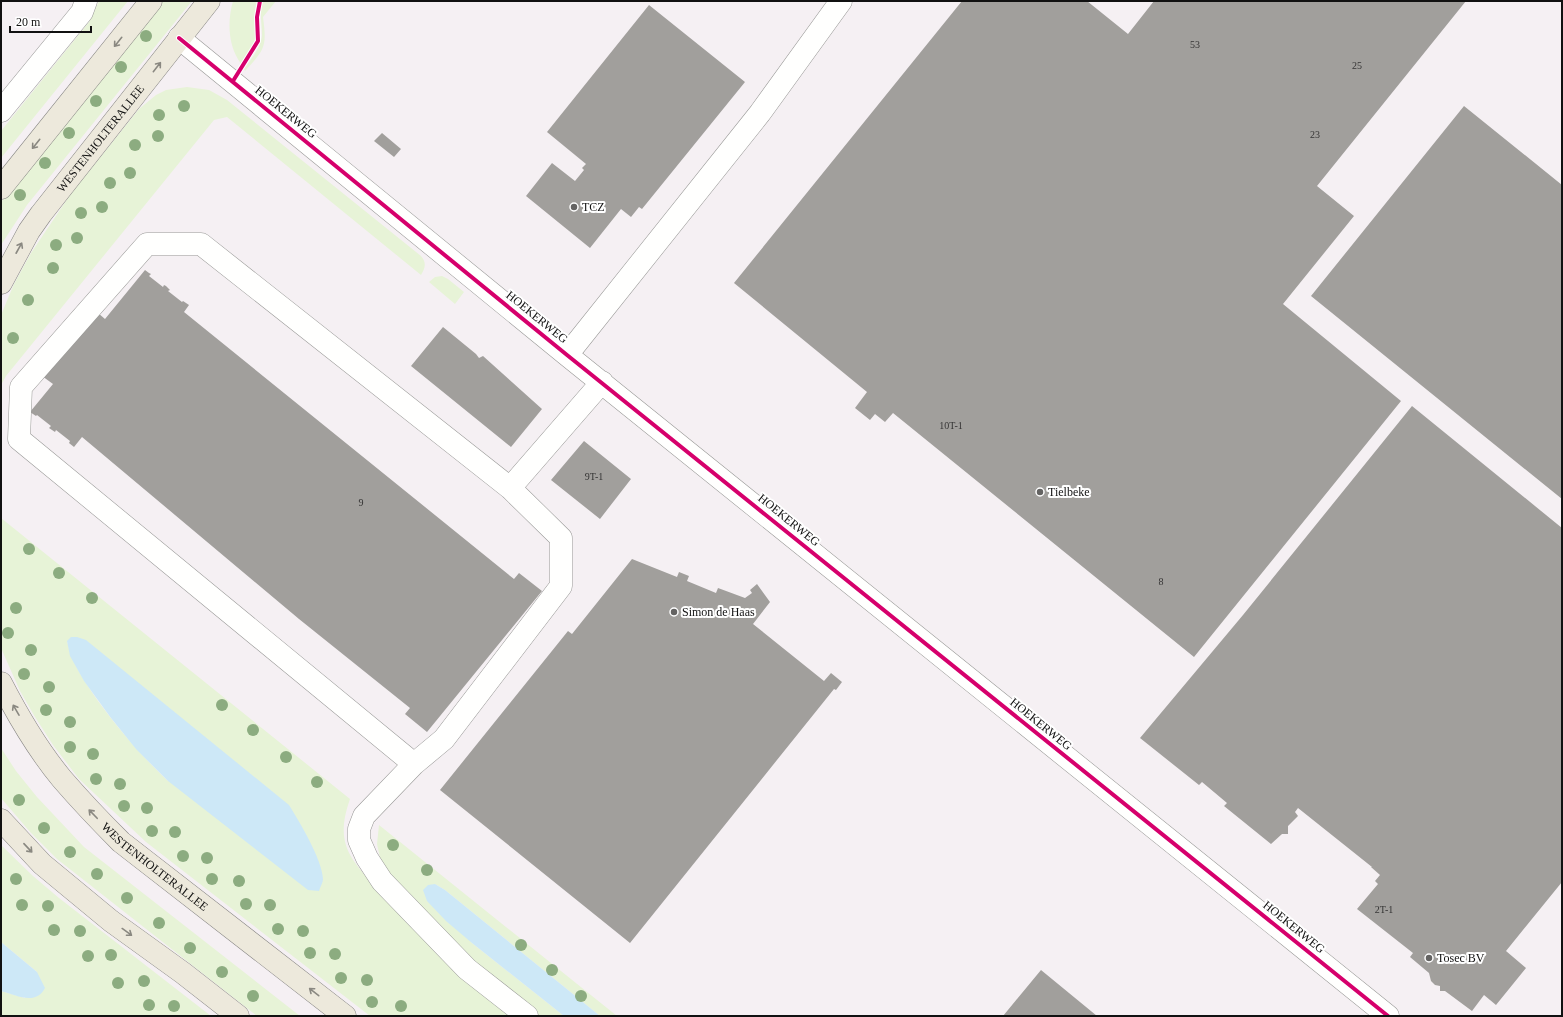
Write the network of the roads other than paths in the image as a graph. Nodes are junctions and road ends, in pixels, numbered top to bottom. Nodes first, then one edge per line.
1 (86, 1) edge
2 (151, 1) edge
3 (209, 1) edge
4 (841, 1) edge
5 (179, 38) junction
6 (1, 111) edge
7 (1, 188) edge
8 (1, 282) edge
9 (567, 355) junction
10 (602, 382) junction
11 (510, 488) junction
12 (1, 683) edge
13 (414, 764) junction
14 (1, 820) edge
15 (238, 1016) edge
16 (345, 1016) edge
17 (527, 1016) edge
18 (1388, 1016) edge

1 - 6 street
2 -> 7 main road
3 - 5 main road, WESTENHOLTERALLEE
4 - 9 street
8 -> 5 main road, WESTENHOLTERALLEE
5 - 9 street, HOEKERWEG
9 - 10 street, HOEKERWEG
10 - 11 street
10 - 18 street, HOEKERWEG
11 - 13 street
11 - 13 street
16 -> 12 main road, WESTENHOLTERALLEE
13 - 17 street
14 -> 15 main road

